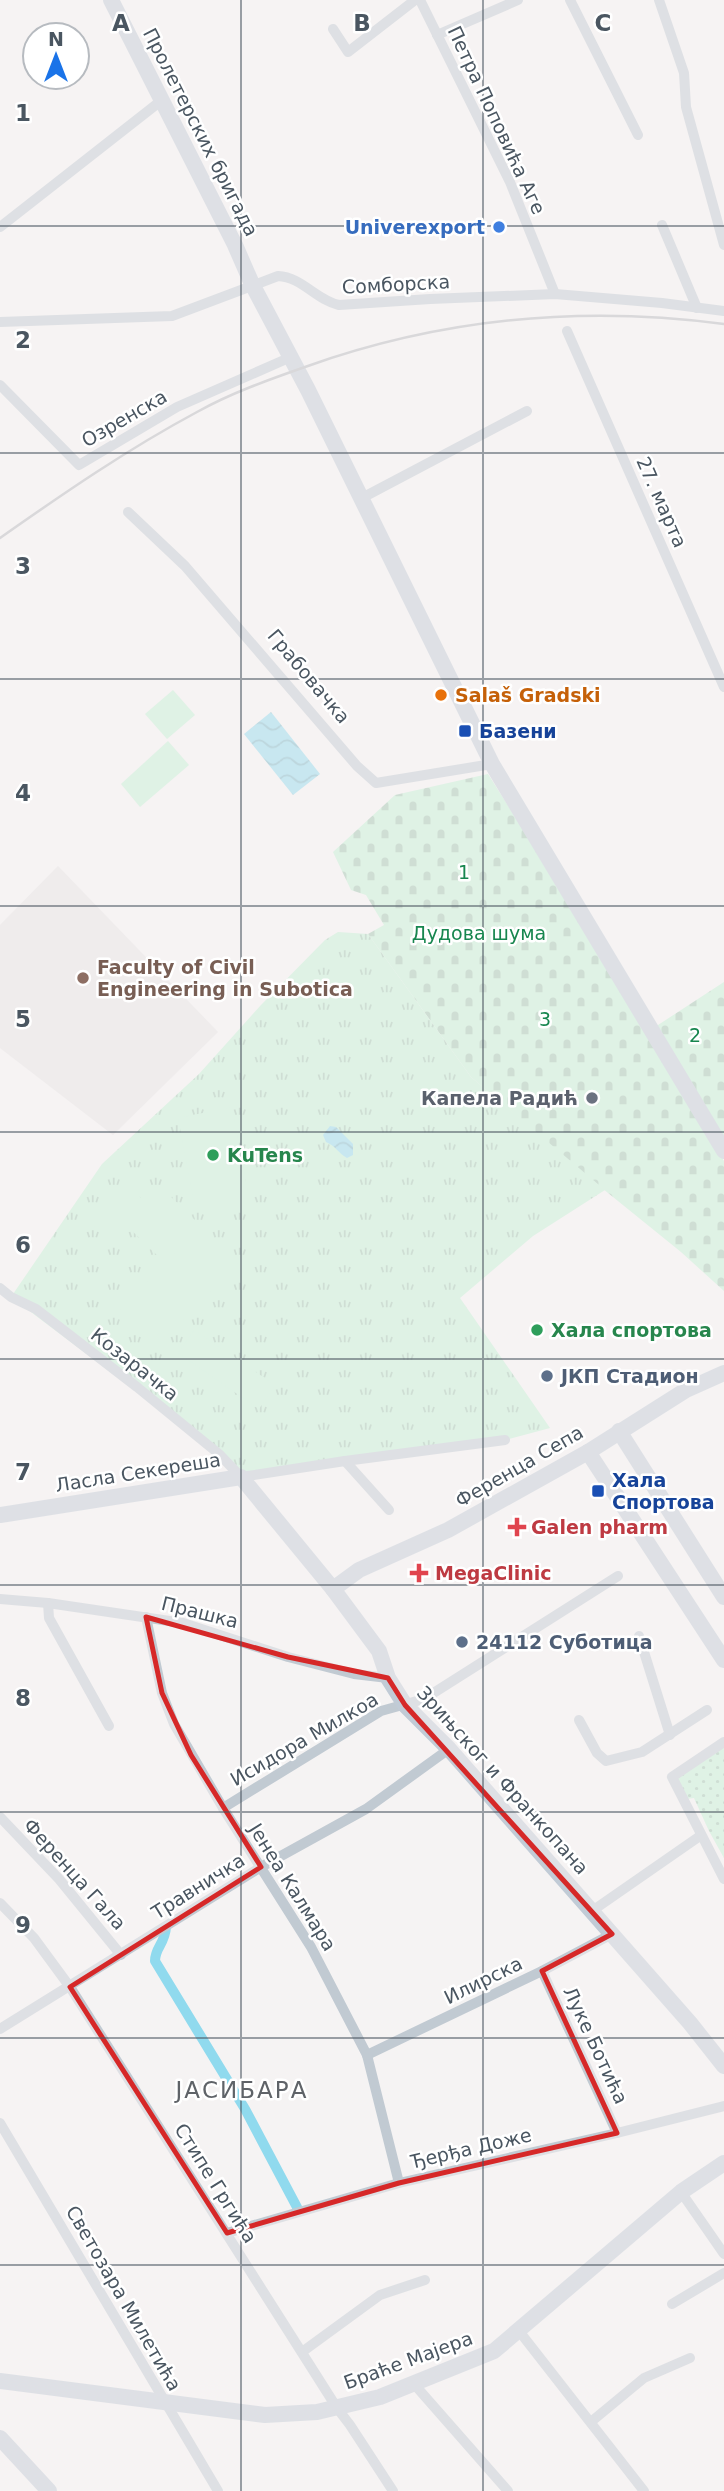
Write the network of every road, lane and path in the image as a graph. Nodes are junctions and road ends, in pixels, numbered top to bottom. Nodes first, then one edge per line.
1 (111, 0) edge
2 (418, 0) edge
3 (518, 0) edge
4 (570, 0) edge
5 (659, 0) edge
6 (333, 29) dead end
7 (437, 35) junction
8 (162, 100) junction
9 (638, 135) dead end
10 (662, 225) dead end
11 (0, 227) edge
12 (724, 245) edge
13 (252, 285) junction
14 (555, 294) junction
15 (697, 308) junction
16 (724, 311) edge
17 (0, 322) edge
18 (567, 331) dead end
19 (290, 357) junction
20 (0, 385) edge
21 (527, 411) dead end
22 (360, 499) junction
23 (128, 512) dead end
24 (724, 687) edge
25 (492, 764) junction
26 (724, 1152) edge
27 (0, 1288) edge
28 (724, 1373) edge
29 (619, 1431) junction
30 (505, 1440) dead end
31 (588, 1452) junction
32 (345, 1461) junction
33 (241, 1477) junction
34 (389, 1510) dead end
35 (0, 1515) edge
36 (618, 1576) dead end
37 (333, 1589) junction
38 (724, 1597) edge
39 (0, 1599) edge
40 (48, 1603) junction
41 (146, 1617) junction
42 (639, 1636) dead end
43 (724, 1660) edge
44 (388, 1678) junction
45 (405, 1704) junction
46 (707, 1710) dead end
47 (579, 1720) dead end
48 (109, 1726) dead end
49 (670, 1735) junction
50 (724, 1742) edge
51 (449, 1749) junction
52 (223, 1808) junction
53 (0, 1817) edge
54 (700, 1836) junction
55 (261, 1867) junction
56 (724, 1879) edge
57 (0, 1903) edge
58 (592, 1911) junction
59 (612, 1934) junction
60 (121, 1955) junction
61 (542, 1971) junction
62 (71, 1987) junction
63 (0, 2029) edge
64 (367, 2055) junction
65 (724, 2066) edge
66 (724, 2106) edge
67 (0, 2123) edge
68 (617, 2133) junction
69 (724, 2163) edge
70 (399, 2183) junction
71 (681, 2192) junction
72 (227, 2232) junction
73 (724, 2254) edge
74 (724, 2273) edge
75 (425, 2280) dead end
76 (672, 2304) dead end
77 (519, 2330) junction
78 (302, 2352) junction
79 (690, 2358) dead end
80 (0, 2381) edge
81 (414, 2384) junction
82 (165, 2402) junction
83 (337, 2408) junction
84 (592, 2421) junction
85 (0, 2438) edge
86 (49, 2491) edge
87 (218, 2491) edge
88 (393, 2491) edge
89 (508, 2491) edge
90 (644, 2491) edge

1 - 8 street, Пролетерских бригада
2 - 6 street
2 - 7 street, Петра Поповића Аге
3 - 7 street
4 - 9 street
5 - 12 street
7 - 14 street, Петра Поповића Аге
8 - 11 street
8 - 13 street, Пролетерских бригада
10 - 15 street
13 - 14 street, Сомборска
13 - 17 street, Сомборска
13 - 19 street
14 - 15 street, Сомборска
15 - 16 street, Сомборска
18 - 24 street, 27. марта
19 - 20 street, Озренска
19 - 22 street
21 - 22 street
22 - 25 street
23 - 25 street, Грабовачка
25 - 26 street
27 - 33 street, Козарачка
28 - 29 street, Ференца Сепа
29 - 31 street, Ференца Сепа
29 - 38 street
30 - 32 street, Ференца Сепа
31 - 37 street, Ференца Сепа
31 - 43 street
32 - 33 street, Ференца Сепа
32 - 34 street
33 - 35 street, Ласла Секереша
33 - 37 street, Зрињског и Франкопана
36 - 45 street, Исидора Милкоа
37 - 44 street, Зрињског и Франкопана
39 - 40 street, Прашка
40 - 41 street, Прашка
40 - 48 street
41 - 44 street, Прашка
41 - 52 street, Јенеа Калмара
42 - 49 street
44 - 45 street, Зрињског и Франкопана
45 - 51 street, Зрињског и Франкопана
45 - 52 street, Исидора Милкоа
46 - 49 street
47 - 49 street
50 - 54 street
51 - 55 street, Травничка
51 - 58 street, Зрињског и Франкопана
52 - 55 street, Јенеа Калмара
53 - 60 street, Ференца Гала
54 - 56 street
54 - 58 street
55 - 60 street, Травничка
55 - 64 street, Јенеа Калмара
57 - 62 street, Стипе Гргића
58 - 59 street, Зрињског и Франкопана
59 - 61 street, Илирска
59 - 65 street, Зрињског и Франкопана
60 - 62 street, Травничка
61 - 64 street, Илирска
61 - 68 street, Луке Ботића
62 - 63 street, Травничка
62 - 72 street, Стипе Гргића
64 - 70 street, Јенеа Калмара
66 - 68 street, Ђерђа Доже
67 - 82 street, Светозара Милетића
68 - 70 street, Ђерђа Доже
69 - 71 street, Браће Мајера
70 - 72 street, Ђерђа Доже
71 - 73 street
71 - 77 street, Браће Мајера
72 - 78 street, Стипе Гргића
74 - 76 street
75 - 78 street
77 - 81 street, Браће Мајера
77 - 84 street
78 - 83 street, Стипе Гргића
79 - 84 street
80 - 82 street, Браће Мајера
81 - 83 street, Браће Мајера
81 - 89 street
82 - 83 street, Браће Мајера
82 - 87 street, Светозара Милетића
83 - 88 street, Стипе Гргића
84 - 90 street
85 - 86 street

